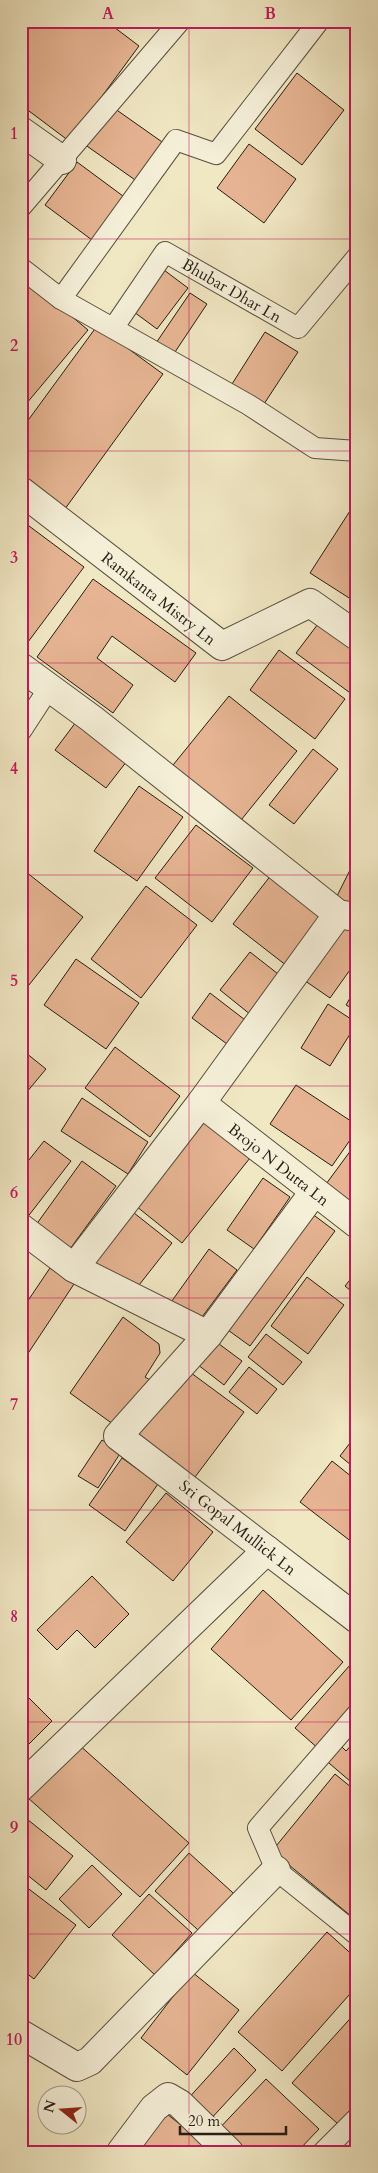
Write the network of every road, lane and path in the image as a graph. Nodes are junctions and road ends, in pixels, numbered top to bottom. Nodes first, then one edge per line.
1 (180, 21) edge
2 (319, 21) edge
3 (21, 131) edge
4 (62, 160) junction
5 (21, 207) edge
6 (357, 257) edge
7 (21, 268) edge
8 (61, 299) junction
9 (114, 327) junction
10 (357, 451) edge
11 (21, 491) edge
12 (357, 636) edge
13 (21, 667) edge
14 (49, 688) junction
15 (21, 731) edge
16 (348, 916) edge
17 (201, 1103) junction
18 (314, 1192) junction
19 (357, 1224) edge
20 (21, 1228) edge
21 (74, 1268) junction
22 (208, 1335) junction
23 (267, 1550) junction
24 (353, 1608) edge
25 (357, 1714) edge
26 (21, 1787) edge
27 (276, 1870) junction
28 (357, 1935) edge
29 (21, 2034) edge
30 (357, 2118) edge
31 (121, 2152) edge
32 (228, 2152) edge
33 (323, 2152) edge

1 - 4 lane
2 - 8 lane
3 - 4 street
4 - 5 lane
6 - 9 lane, Bhubar Dhar Ln
7 - 8 lane
8 - 9 lane
9 - 10 lane
11 - 12 street, Ramkanta Mistry Ln
13 - 14 street
14 - 15 lane
14 - 16 street
16 - 17 street
17 - 18 street, Brojo N Dutta Ln
17 - 21 street
18 - 19 street, Brojo N Dutta Ln
18 - 22 street
20 - 21 street
21 - 22 street
22 - 23 street, Sri Gopal Mullick Ln
23 - 24 street, Sri Gopal Mullick Ln
23 - 26 street
25 - 27 lane
27 - 28 lane
27 - 29 street
30 - 33 lane
31 - 32 street

